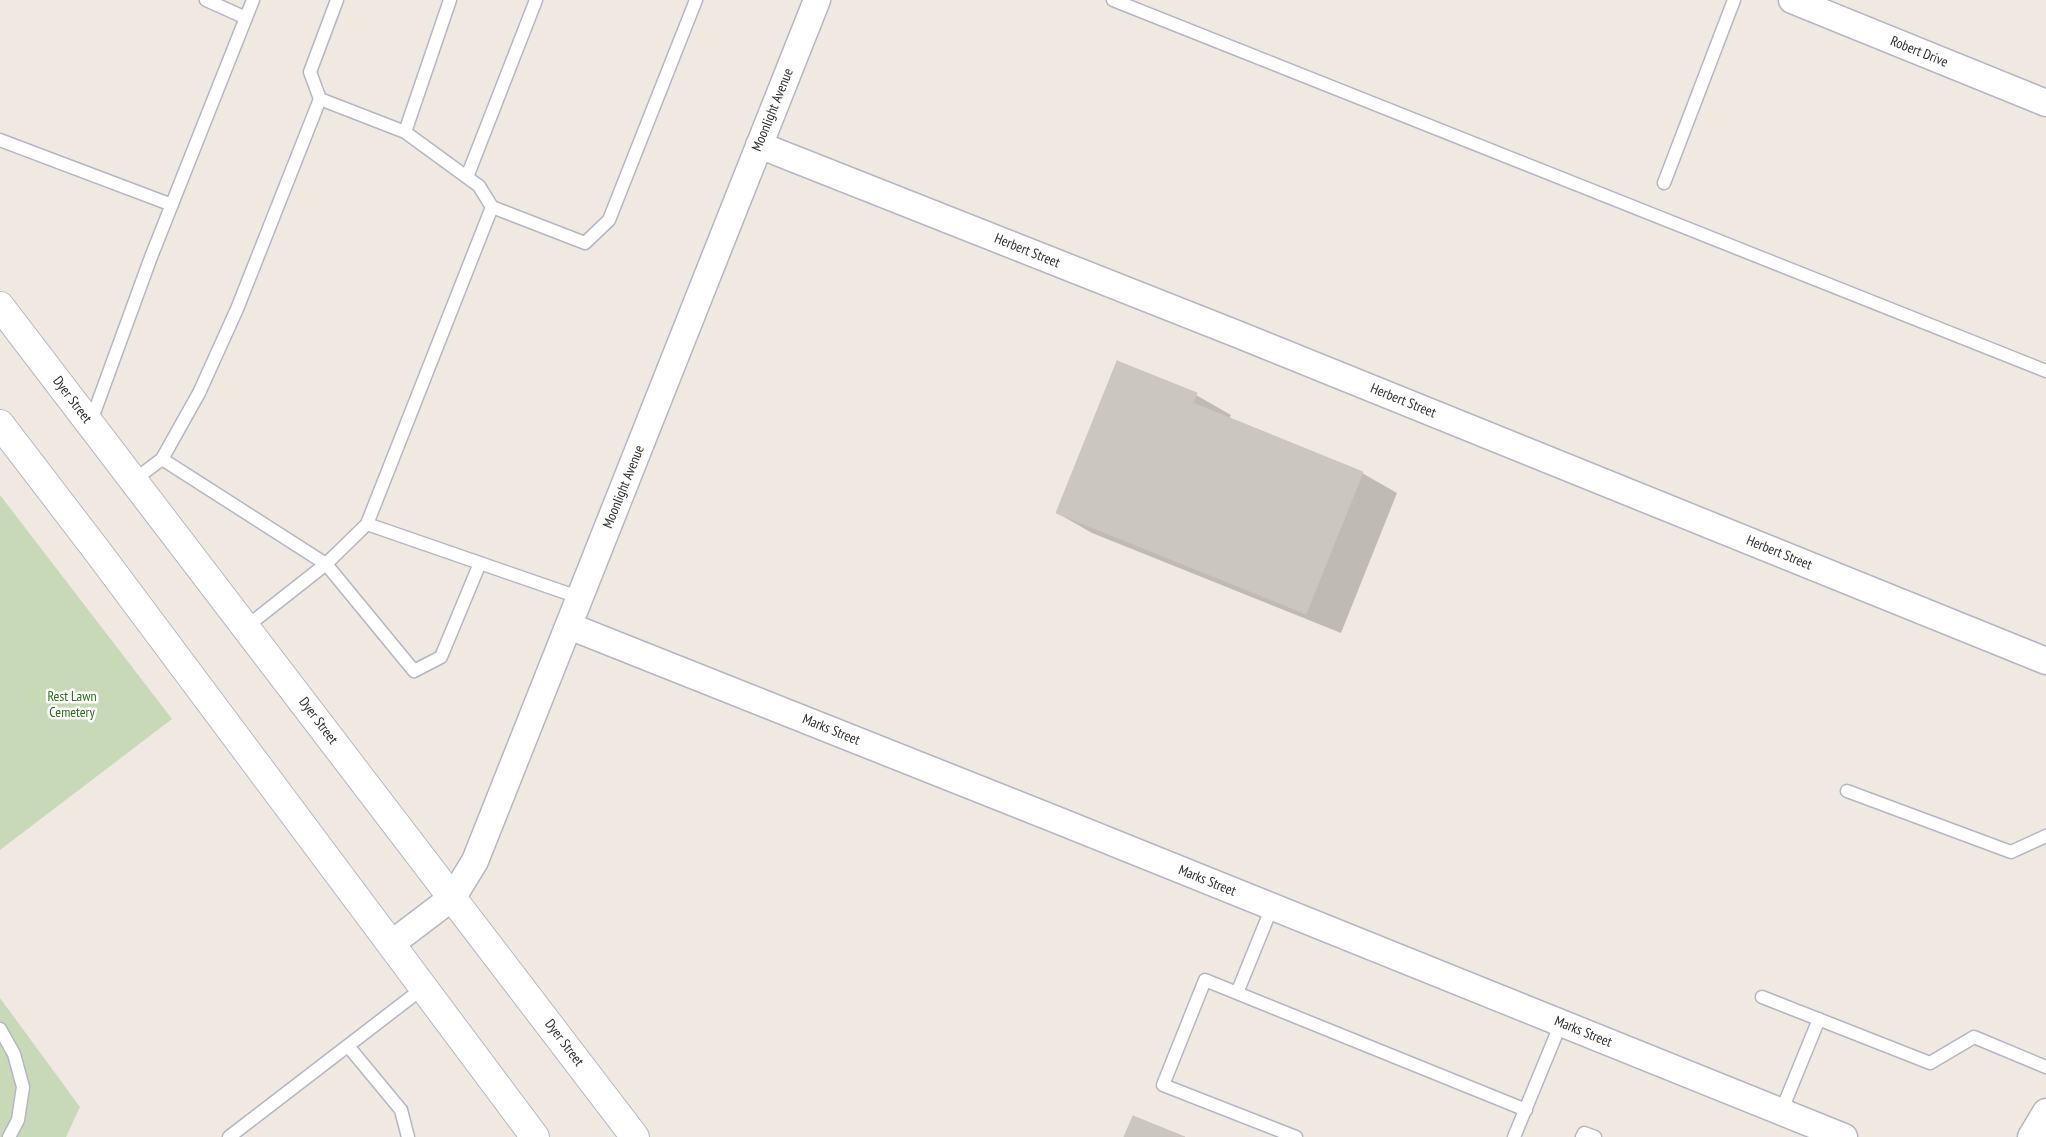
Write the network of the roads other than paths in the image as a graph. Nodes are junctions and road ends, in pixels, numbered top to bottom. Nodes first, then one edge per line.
1 (206, 0) edge
2 (253, 0) edge
3 (337, 0) edge
4 (450, 0) edge
5 (536, 0) edge
6 (696, 0) edge
7 (817, 0) edge
8 (1113, 0) edge
9 (1734, 0) edge
10 (1792, 0) edge
11 (246, 18) junction
12 (320, 99) junction
13 (2046, 104) edge
14 (405, 132) junction
15 (0, 140) edge
16 (759, 145) junction
17 (467, 177) junction
18 (1664, 184) dead end
19 (172, 204) junction
20 (492, 207) junction
21 (0, 306) edge
22 (2046, 371) edge
23 (0, 424) edge
24 (90, 424) junction
25 (162, 459) junction
26 (134, 480) junction
27 (367, 524) junction
28 (480, 563) junction
29 (326, 564) junction
30 (581, 598) junction
31 (569, 626) junction
32 (246, 628) junction
33 (2046, 661) edge
34 (1847, 791) dead end
35 (2046, 836) edge
36 (453, 897) junction
37 (1272, 907) junction
38 (391, 944) junction
39 (423, 988) junction
40 (1236, 993) junction
41 (1762, 997) dead end
42 (1820, 1019) junction
43 (1561, 1023) junction
44 (0, 1029) edge
45 (348, 1046) junction
46 (2046, 1067) edge
47 (1526, 1110) junction
48 (1781, 1112) junction
49 (9, 1137) edge
50 (229, 1137) edge
51 (408, 1137) edge
52 (535, 1137) edge
53 (635, 1137) edge
54 (1296, 1137) edge
55 (1514, 1137) edge
56 (1582, 1137) edge
57 (1595, 1137) edge
58 (1844, 1137) edge

1 - 11 lane
2 - 11 lane
3 - 12 lane
4 - 14 lane
5 - 17 lane
6 - 20 lane
7 - 16 street, Moonlight Avenue
8 - 22 lane
9 - 18 lane
10 - 13 street, Robert Drive
11 - 19 lane
12 - 14 lane
12 - 25 lane
14 - 17 lane
15 - 19 lane
16 - 30 street, Moonlight Avenue
16 - 33 street, Herbert Street
17 - 20 lane
19 - 24 lane
20 - 27 lane
21 - 24 main road, Dyer Street
23 - 38 main road
24 - 26 main road, Dyer Street
25 - 26 lane
25 - 29 lane
26 - 32 main road, Dyer Street
27 - 28 lane
27 - 29 lane
28 - 29 lane
28 - 30 lane
29 - 32 lane
30 - 31 street, Moonlight Avenue
31 - 36 street, Moonlight Avenue
31 - 37 street, Marks Street
32 - 36 main road, Dyer Street
34 - 35 lane
36 - 38 street, Moonlight Avenue
36 - 53 main road, Dyer Street
37 - 40 lane
37 - 43 street, Marks Street
38 - 39 main road
39 - 45 lane
39 - 52 main road
40 - 47 lane
40 - 54 lane
41 - 42 lane
42 - 46 lane
42 - 48 lane
43 - 47 lane
43 - 48 street, Marks Street
44 - 49 lane
45 - 50 lane
45 - 51 lane
47 - 55 lane
48 - 58 street, Marks Street
56 - 57 lane

